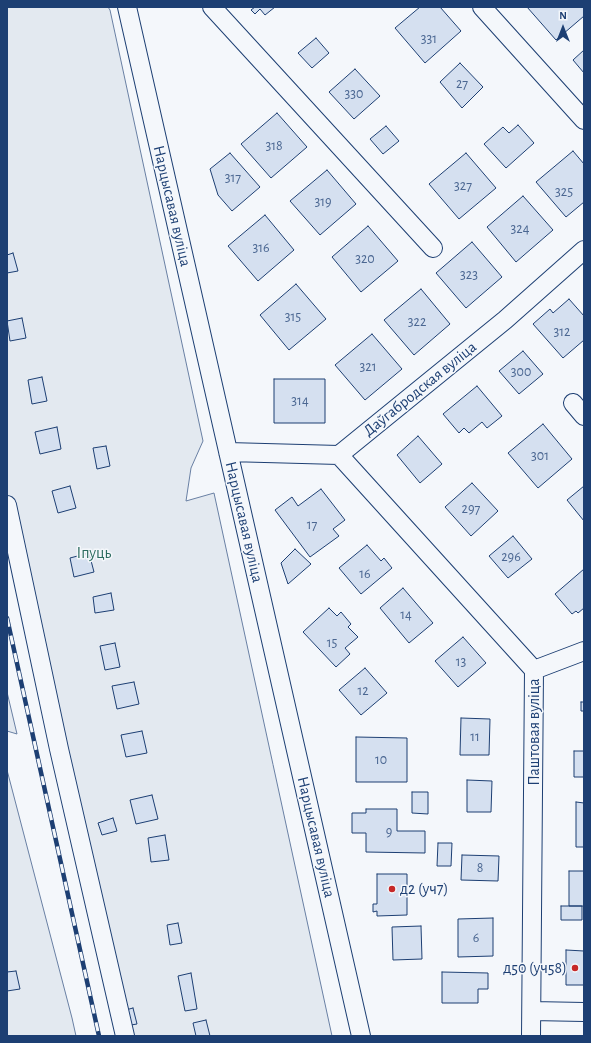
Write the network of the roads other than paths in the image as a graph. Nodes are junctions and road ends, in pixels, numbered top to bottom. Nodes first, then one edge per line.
1 (127, 7) edge
2 (212, 7) edge
3 (482, 7) edge
4 (584, 120) edge
5 (433, 248) dead end
6 (584, 250) edge
7 (228, 452) junction
8 (340, 455) junction
9 (7, 505) edge
10 (584, 651) edge
11 (534, 670) junction
12 (532, 1011) junction
13 (584, 1012) edge
14 (125, 1036) edge
15 (361, 1036) edge
16 (531, 1036) edge

1 - 7 street, Нарцысавая вуліца
2 - 5 street
3 - 4 street
6 - 8 street, Даўгабродская вуліца
7 - 8 street
7 - 15 street, Нарцысавая вуліца
8 - 11 street, Паштовая вуліца
9 - 14 street
10 - 11 street
11 - 12 street, Паштовая вуліца
12 - 13 street
12 - 16 street, Паштовая вуліца

